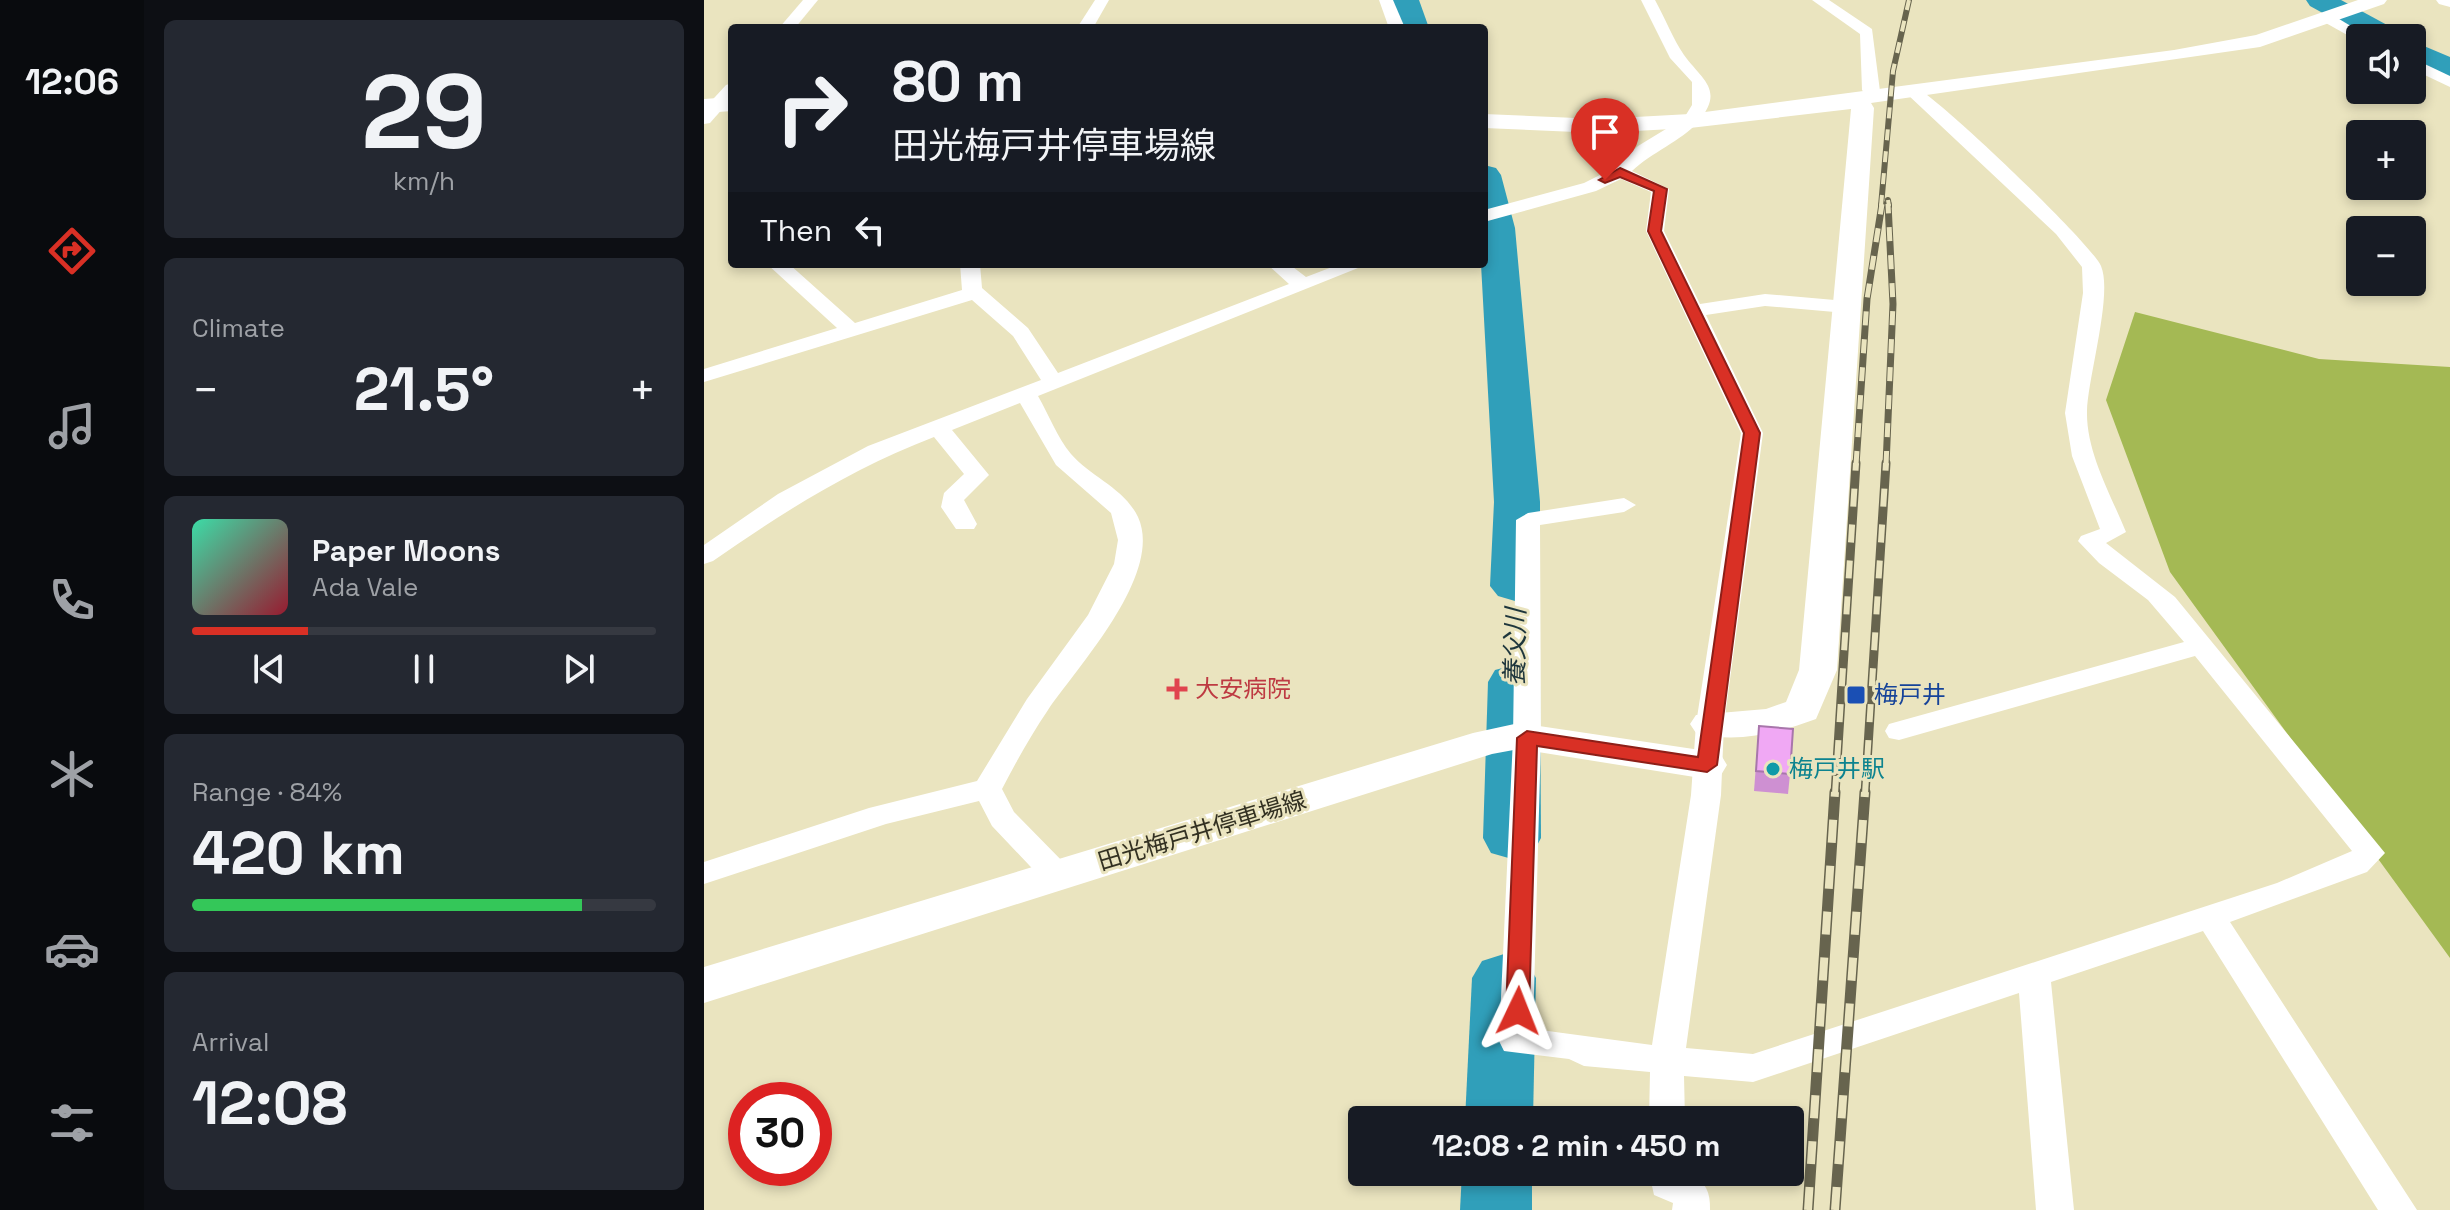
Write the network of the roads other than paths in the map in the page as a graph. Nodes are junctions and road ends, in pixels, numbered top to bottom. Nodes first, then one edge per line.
1 (811, 0) edge
2 (1102, 0) edge
3 (1386, 0) edge
4 (1648, 0) edge
5 (1819, 0) edge
6 (2377, 0) edge
7 (2340, 15) junction
8 (790, 24) edge
9 (1087, 24) edge
10 (1395, 24) edge
11 (2349, 24) edge
12 (2426, 70) edge
13 (2450, 82) edge
14 (1913, 91) junction
15 (728, 93) edge
16 (1865, 98) junction
17 (714, 109) edge
18 (1488, 121) edge
19 (1690, 121) junction
20 (1620, 172) junction
21 (1488, 215) edge
22 (781, 268) edge
23 (971, 268) edge
24 (1282, 268) edge
25 (1348, 268) edge
26 (1303, 285) junction
27 (974, 293) junction
28 (1846, 307) junction
29 (1693, 311) junction
30 (852, 331) junction
31 (704, 376) edge
32 (1053, 382) junction
33 (1024, 391) junction
34 (936, 425) junction
35 (1624, 505) dead end
36 (965, 524) dead end
37 (704, 556) edge
38 (2201, 646) junction
39 (1710, 724) junction
40 (1899, 731) dead end
41 (1511, 739) junction
42 (1707, 765) junction
43 (987, 789) junction
44 (704, 873) edge
45 (1057, 875) junction
46 (2210, 917) junction
47 (2034, 975) junction
48 (704, 985) edge
49 (1667, 1060) junction
50 (1667, 1106) edge
51 (1672, 1186) edge
52 (1691, 1210) edge
53 (2055, 1210) edge
54 (2398, 1210) edge

1 - 8 street
2 - 9 street
3 - 10 street
4 - 19 street
5 - 16 street
6 - 7 street
7 - 11 street
7 - 14 street
12 - 13 street
14 - 16 street
14 - 38 street
15 - 17 street
16 - 19 street
16 - 28 street
18 - 19 street
19 - 20 street
20 - 21 street
20 - 29 street
22 - 30 street
23 - 27 street
24 - 26 street
25 - 26 street
26 - 32 street
27 - 30 street
27 - 32 street
28 - 29 street
28 - 39 street
29 - 39 street
30 - 31 street
32 - 33 street
33 - 34 street
33 - 43 street
34 - 36 street
34 - 37 street
35 - 41 street
38 - 40 street
38 - 46 street
39 - 42 street
41 - 42 street, 田光梅戸井停車場線
41 - 45 street, 田光梅戸井停車場線
41 - 49 street
42 - 49 street
43 - 44 street
43 - 45 street
45 - 48 street, 田光梅戸井停車場線
46 - 47 street
46 - 54 street
47 - 49 street
47 - 53 street
49 - 50 street
51 - 52 street

